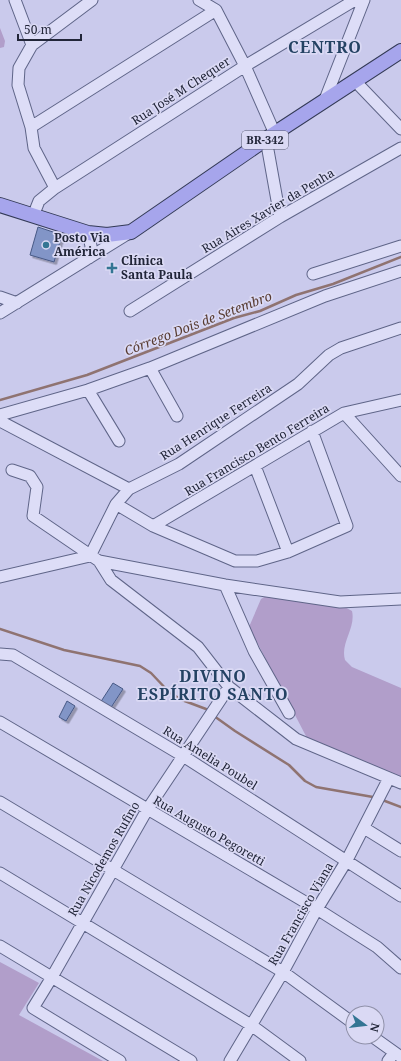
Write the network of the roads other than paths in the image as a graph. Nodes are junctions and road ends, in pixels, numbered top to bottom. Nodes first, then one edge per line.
1 (15, 0) edge
2 (92, 0) edge
3 (199, 0) edge
4 (355, 0) edge
5 (364, 0) edge
6 (216, 10) junction
7 (32, 45) junction
8 (401, 51) edge
9 (244, 66) junction
10 (355, 81) junction
11 (324, 102) junction
12 (31, 127) junction
13 (401, 129) edge
14 (270, 136) junction
15 (401, 148) edge
16 (55, 188) junction
17 (0, 206) edge
18 (33, 216) junction
19 (280, 217) junction
20 (130, 232) junction
21 (88, 233) junction
22 (401, 246) edge
23 (89, 258) junction
24 (401, 272) edge
25 (312, 274) dead end
26 (0, 297) edge
27 (17, 303) junction
28 (130, 311) dead end
29 (0, 314) edge
30 (401, 328) edge
31 (150, 368) junction
32 (88, 390) junction
33 (401, 400) edge
34 (344, 413) junction
35 (0, 415) edge
36 (176, 416) dead end
37 (0, 421) edge
38 (312, 431) junction
39 (119, 441) dead end
40 (255, 466) junction
41 (12, 470) dead end
42 (401, 474) edge
43 (129, 489) junction
44 (116, 504) junction
45 (153, 526) junction
46 (288, 552) junction
47 (95, 558) junction
48 (0, 577) edge
49 (225, 585) junction
50 (401, 600) edge
51 (0, 654) edge
52 (229, 687) junction
53 (289, 713) dead end
54 (0, 722) edge
55 (183, 756) junction
56 (388, 778) junction
57 (401, 783) edge
58 (0, 802) edge
59 (147, 810) junction
60 (364, 828) junction
61 (401, 851) edge
62 (347, 860) junction
63 (113, 869) junction
64 (0, 873) edge
65 (401, 896) edge
66 (317, 909) junction
67 (82, 922) junction
68 (0, 946) edge
69 (401, 968) edge
70 (283, 972) junction
71 (52, 977) junction
72 (345, 1017) edge
73 (251, 1025) junction
74 (381, 1045) edge
75 (394, 1057) edge
76 (120, 1061) edge
77 (191, 1061) edge
78 (230, 1061) edge
79 (300, 1061) edge

1 - 7 street
2 - 7 street
3 - 6 street
4 - 9 street, Rua José M Chequer
5 - 11 street
6 - 9 street
6 - 12 street
7 - 12 street
8 - 10 main road, BR-342
9 - 14 street
9 - 16 street, Rua José M Chequer
10 - 11 main road, BR-342
10 - 13 street
11 - 14 main road, BR-342
12 - 16 street
14 - 19 street
14 - 20 main road, BR-342
15 - 19 street, Rua Aires Xavier da Penha
16 - 18 street, Rua José M Chequer
17 - 18 main road, BR-342
18 - 21 main road, BR-342
19 - 28 street, Rua Aires Xavier da Penha
20 - 21 main road, BR-342
20 - 23 street
21 - 23 street
22 - 25 street
23 - 27 street
24 - 31 street
26 - 27 street
27 - 29 street
30 - 43 street, Rua Henrique Ferreira
31 - 32 street
31 - 36 street
32 - 35 street
32 - 39 street
33 - 34 street, Rua Francisco Bento Ferreira
34 - 38 street, Rua Francisco Bento Ferreira
34 - 42 street
37 - 43 street
38 - 40 street, Rua Francisco Bento Ferreira
38 - 46 street
40 - 45 street, Rua Francisco Bento Ferreira
40 - 46 street
41 - 47 street
43 - 44 street, Rua Henrique Ferreira
44 - 45 street
44 - 47 street, Rua Henrique Ferreira
45 - 46 street
47 - 48 street
47 - 49 street
47 - 52 street
49 - 50 street
49 - 53 street
51 - 55 street, Rua Amelia Poubel
52 - 55 street, Rua Nicodemos Rufino
52 - 56 street
54 - 59 street, Rua Augusto Pegoretti
55 - 59 street, Rua Nicodemos Rufino
55 - 62 street, Rua Amelia Poubel
56 - 57 street
56 - 60 street, Rua Francisco Viana
58 - 63 street
59 - 63 street, Rua Nicodemos Rufino
59 - 66 street, Rua Augusto Pegoretti
60 - 61 street
60 - 62 street, Rua Francisco Viana
62 - 65 street, Rua Amelia Poubel
62 - 66 street, Rua Francisco Viana
63 - 67 street, Rua Nicodemos Rufino
63 - 70 street
64 - 67 street
66 - 69 street, Rua Augusto Pegoretti
66 - 70 street, Rua Francisco Viana
67 - 71 street, Rua Nicodemos Rufino
67 - 73 street
68 - 71 street
70 - 72 street
70 - 73 street, Rua Francisco Viana
71 - 76 street, Rua Nicodemos Rufino
71 - 77 street
73 - 78 street, Rua Francisco Viana
73 - 79 street
74 - 75 street

